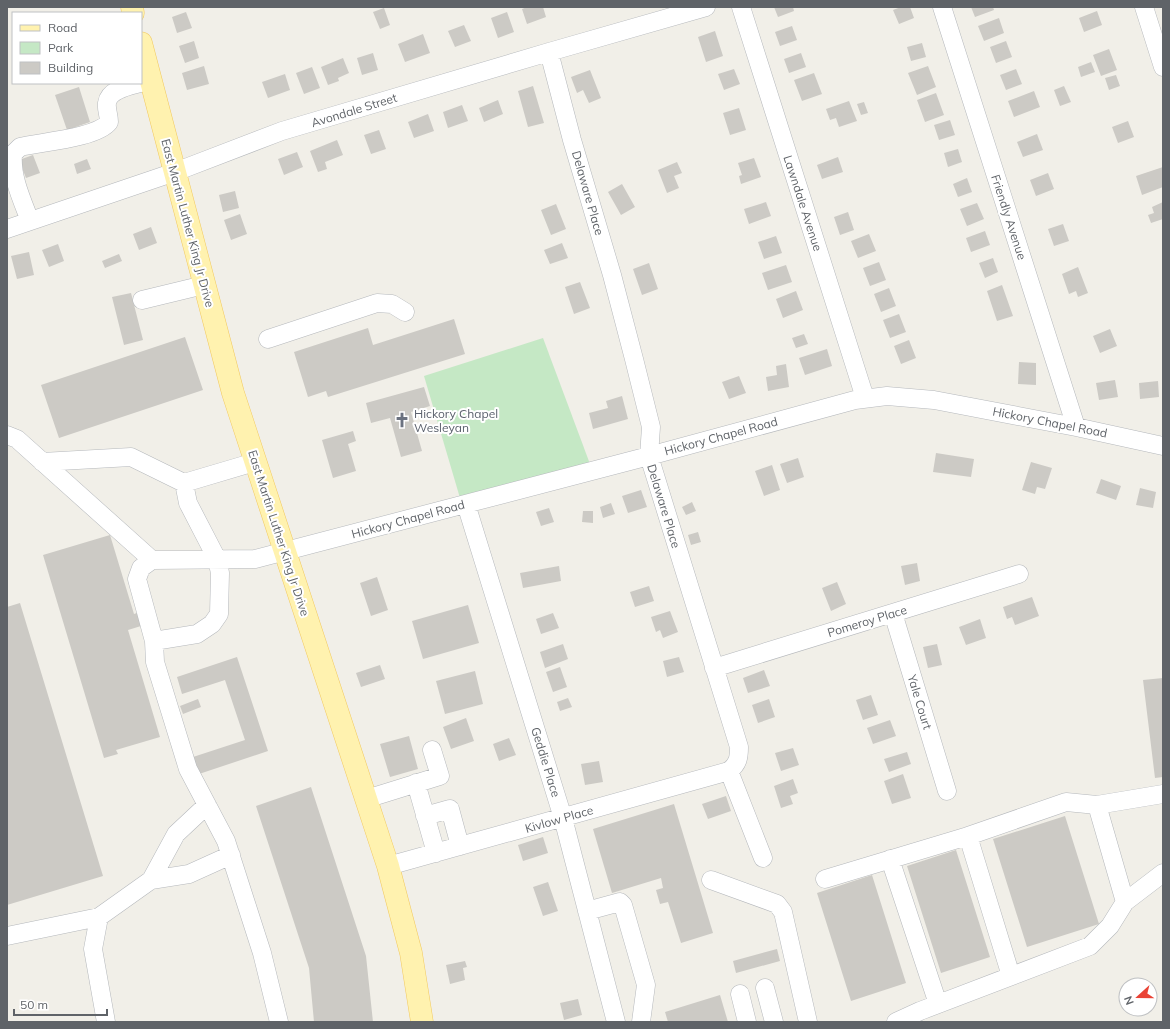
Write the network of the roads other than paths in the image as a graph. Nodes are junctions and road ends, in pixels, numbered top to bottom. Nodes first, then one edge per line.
1 (706, 7) edge
2 (741, 7) edge
3 (942, 7) edge
4 (1144, 7) edge
5 (549, 52) junction
6 (142, 56) edge
7 (1163, 66) edge
8 (144, 82) edge
9 (137, 84) edge
10 (175, 172) junction
11 (30, 221) junction
12 (7, 229) edge
13 (204, 285) junction
14 (142, 300) dead end
15 (405, 312) dead end
16 (268, 339) dead end
17 (865, 398) junction
18 (1076, 427) junction
19 (7, 435) edge
20 (1163, 446) edge
21 (649, 456) junction
22 (42, 462) junction
23 (255, 462) junction
24 (184, 483) junction
25 (466, 504) junction
26 (285, 552) junction
27 (152, 560) junction
28 (216, 560) junction
29 (1019, 574) dead end
30 (893, 613) junction
31 (154, 641) junction
32 (714, 668) junction
33 (432, 750) dead end
34 (729, 771) junction
35 (416, 783) junction
36 (947, 791) dead end
37 (1163, 794) edge
38 (366, 799) junction
39 (207, 805) junction
40 (1097, 805) junction
41 (425, 816) junction
42 (563, 818) junction
43 (968, 836) junction
44 (460, 846) junction
45 (436, 853) junction
46 (231, 855) junction
47 (763, 858) dead end
48 (890, 859) junction
49 (388, 866) junction
50 (1163, 873) edge
51 (825, 879) dead end
52 (151, 880) junction
53 (712, 880) dead end
54 (1125, 902) junction
55 (587, 911) junction
56 (99, 917) junction
57 (7, 936) edge
58 (1011, 976) junction
59 (765, 988) dead end
60 (740, 994) dead end
61 (938, 1004) junction
62 (106, 1022) edge
63 (278, 1022) edge
64 (422, 1022) edge
65 (616, 1022) edge
66 (641, 1022) edge
67 (747, 1022) edge
68 (774, 1022) edge
69 (808, 1022) edge
70 (896, 1022) edge

1 - 5 street, Avondale Street
2 - 17 street, Lawndale Avenue
3 - 18 street, Friendly Avenue
4 - 7 street
5 - 10 street, Avondale Street
5 - 21 street, Delaware Place
6 - 8 main road, East Martin Luther King Jr Drive
8 - 10 main road, East Martin Luther King Jr Drive
9 - 11 street
10 - 11 street, Avondale Street
10 - 13 main road, East Martin Luther King Jr Drive
11 - 12 street, Avondale Street
13 - 14 street
13 - 23 main road, East Martin Luther King Jr Drive
15 - 16 street
17 - 18 street, Hickory Chapel Road
17 - 21 street, Hickory Chapel Road
18 - 20 street, Hickory Chapel Road
19 - 22 street
21 - 25 street, Hickory Chapel Road
21 - 32 street, Delaware Place
22 - 24 street
22 - 27 street
23 - 24 street
23 - 26 main road, East Martin Luther King Jr Drive
24 - 28 street
25 - 26 street, Hickory Chapel Road
25 - 42 street, Geddie Place
26 - 28 street, Hickory Chapel Road
26 - 38 main road, East Martin Luther King Jr Drive
27 - 28 street
27 - 31 street
28 - 31 street
29 - 30 street, Pomeroy Place
30 - 32 street, Pomeroy Place
30 - 36 street, Yale Court
31 - 39 street
32 - 34 street, Delaware Place
33 - 35 street
34 - 42 street, Kivlow Place
34 - 47 street
35 - 38 street
35 - 41 street
37 - 40 street
38 - 49 main road, East Martin Luther King Jr Drive
39 - 46 street
39 - 52 street
40 - 43 street
40 - 54 street
41 - 44 street
41 - 45 street
42 - 44 street, Kivlow Place
42 - 55 street, Geddie Place
43 - 48 street
43 - 58 street
44 - 45 street, Kivlow Place
45 - 49 street, Kivlow Place
46 - 52 street
46 - 63 street
48 - 51 street
48 - 61 street
49 - 64 main road, East Martin Luther King Jr Drive
50 - 54 street
52 - 56 street
53 - 69 street
54 - 58 street
55 - 65 street, Geddie Place
55 - 66 street
56 - 57 street
56 - 62 street
58 - 61 street
59 - 68 street
60 - 67 street
61 - 70 street

